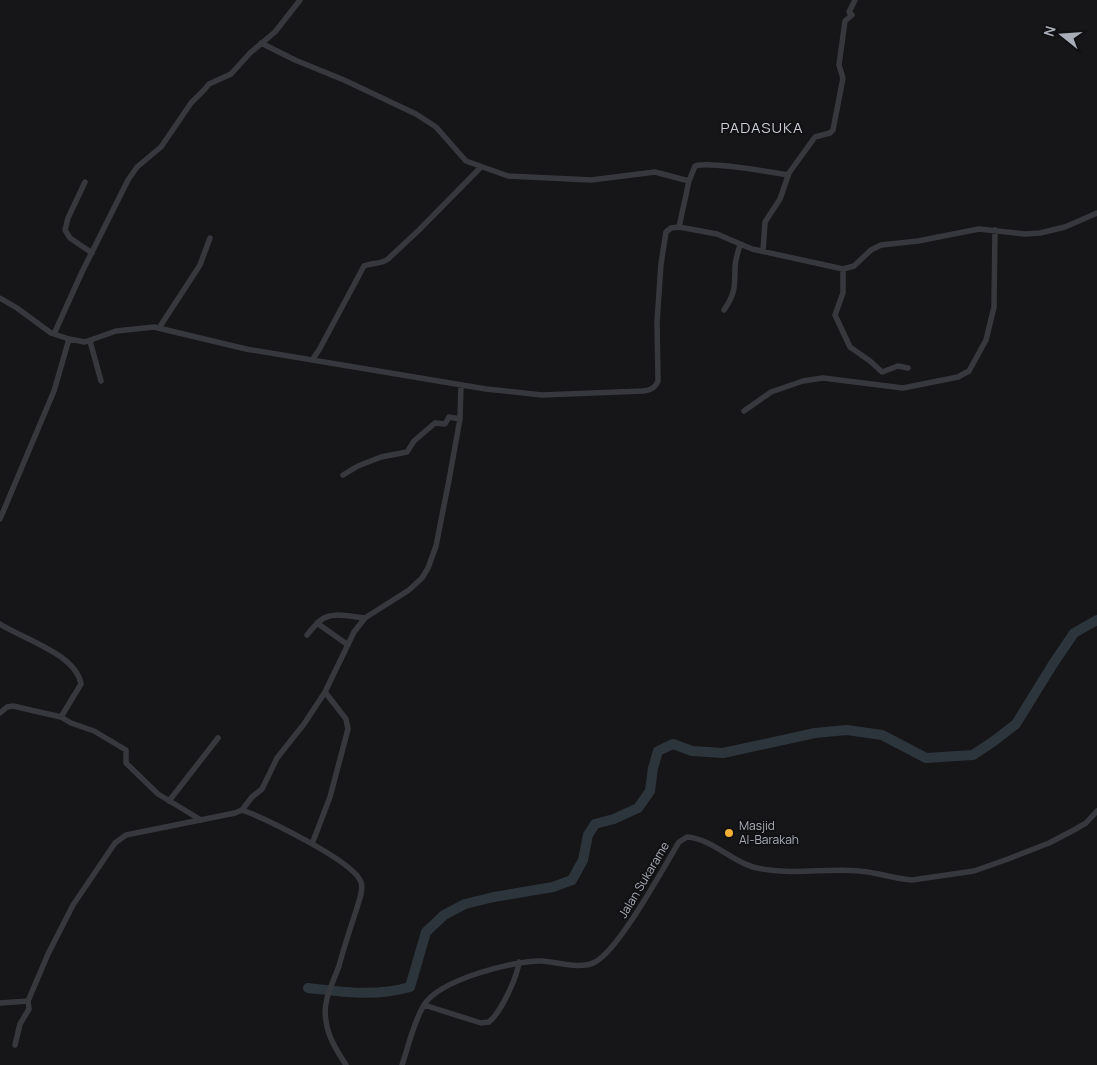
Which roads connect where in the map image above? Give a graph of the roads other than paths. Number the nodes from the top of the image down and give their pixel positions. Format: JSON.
{"nodes":[{"id":1,"x":300,"y":0,"type":"edge"},
{"id":2,"x":855,"y":0,"type":"edge"},
{"id":3,"x":261,"y":44,"type":"junction"},
{"id":4,"x":481,"y":167,"type":"junction"},
{"id":5,"x":788,"y":175,"type":"junction"},
{"id":6,"x":689,"y":181,"type":"junction"},
{"id":7,"x":85,"y":182,"type":"dead end"},
{"id":8,"x":1097,"y":213,"type":"edge"},
{"id":9,"x":679,"y":227,"type":"junction"},
{"id":10,"x":995,"y":230,"type":"junction"},
{"id":11,"x":210,"y":238,"type":"dead end"},
{"id":12,"x":740,"y":245,"type":"junction"},
{"id":13,"x":763,"y":251,"type":"junction"},
{"id":14,"x":92,"y":253,"type":"junction"},
{"id":15,"x":844,"y":269,"type":"junction"},
{"id":16,"x":0,"y":298,"type":"edge"},
{"id":17,"x":724,"y":310,"type":"dead end"},
{"id":18,"x":159,"y":328,"type":"junction"},
{"id":19,"x":54,"y":334,"type":"junction"},
{"id":20,"x":69,"y":340,"type":"junction"},
{"id":21,"x":90,"y":341,"type":"junction"},
{"id":22,"x":312,"y":360,"type":"junction"},
{"id":23,"x":908,"y":368,"type":"dead end"},
{"id":24,"x":101,"y":381,"type":"dead end"},
{"id":25,"x":461,"y":385,"type":"junction"},
{"id":26,"x":744,"y":411,"type":"dead end"},
{"id":27,"x":460,"y":419,"type":"junction"},
{"id":28,"x":343,"y":475,"type":"dead end"},
{"id":29,"x":0,"y":519,"type":"edge"},
{"id":30,"x":365,"y":618,"type":"junction"},
{"id":31,"x":0,"y":624,"type":"edge"},
{"id":32,"x":317,"y":624,"type":"junction"},
{"id":33,"x":307,"y":635,"type":"dead end"},
{"id":34,"x":348,"y":645,"type":"junction"},
{"id":35,"x":325,"y":692,"type":"junction"},
{"id":36,"x":0,"y":713,"type":"edge"},
{"id":37,"x":61,"y":716,"type":"junction"},
{"id":38,"x":218,"y":738,"type":"dead end"},
{"id":39,"x":169,"y":800,"type":"junction"},
{"id":40,"x":242,"y":810,"type":"junction"},
{"id":41,"x":1097,"y":811,"type":"edge"},
{"id":42,"x":201,"y":820,"type":"junction"},
{"id":43,"x":312,"y":844,"type":"junction"},
{"id":44,"x":519,"y":962,"type":"junction"},
{"id":45,"x":28,"y":1001,"type":"junction"},
{"id":46,"x":0,"y":1003,"type":"edge"},
{"id":47,"x":424,"y":1005,"type":"junction"},
{"id":48,"x":15,"y":1045,"type":"dead end"},
{"id":49,"x":346,"y":1065,"type":"edge"},
{"id":50,"x":402,"y":1065,"type":"edge"}],
"edges":[{"from":1,"to":3,"type":"street"},
{"from":2,"to":5,"type":"street"},
{"from":3,"to":4,"type":"street"},
{"from":3,"to":14,"type":"street"},
{"from":4,"to":6,"type":"street"},
{"from":4,"to":22,"type":"street"},
{"from":5,"to":6,"type":"street"},
{"from":5,"to":13,"type":"street"},
{"from":6,"to":9,"type":"street"},
{"from":7,"to":14,"type":"street"},
{"from":8,"to":10,"type":"street"},
{"from":9,"to":12,"type":"street"},
{"from":9,"to":25,"type":"street"},
{"from":10,"to":15,"type":"street"},
{"from":10,"to":26,"type":"street"},
{"from":11,"to":18,"type":"street"},
{"from":12,"to":13,"type":"street"},
{"from":12,"to":17,"type":"street"},
{"from":13,"to":15,"type":"street"},
{"from":14,"to":19,"type":"street"},
{"from":15,"to":23,"type":"street"},
{"from":16,"to":19,"type":"street"},
{"from":18,"to":21,"type":"street"},
{"from":18,"to":22,"type":"street"},
{"from":19,"to":20,"type":"street"},
{"from":20,"to":21,"type":"street"},
{"from":20,"to":29,"type":"street"},
{"from":21,"to":24,"type":"street"},
{"from":22,"to":25,"type":"street"},
{"from":25,"to":27,"type":"street"},
{"from":27,"to":28,"type":"street"},
{"from":27,"to":30,"type":"street"},
{"from":30,"to":32,"type":"street"},
{"from":30,"to":34,"type":"street"},
{"from":31,"to":37,"type":"street"},
{"from":32,"to":33,"type":"street"},
{"from":32,"to":34,"type":"street"},
{"from":34,"to":35,"type":"street"},
{"from":35,"to":40,"type":"street"},
{"from":35,"to":43,"type":"street"},
{"from":36,"to":37,"type":"street"},
{"from":37,"to":39,"type":"street"},
{"from":38,"to":39,"type":"street"},
{"from":39,"to":42,"type":"street"},
{"from":40,"to":42,"type":"street"},
{"from":40,"to":43,"type":"street"},
{"from":41,"to":44,"type":"street","name":"Jalan Sukarame"},
{"from":42,"to":45,"type":"street"},
{"from":43,"to":49,"type":"street"},
{"from":44,"to":47,"type":"street","name":"Jalan Sukarame"},
{"from":44,"to":47,"type":"street"},
{"from":45,"to":46,"type":"street"},
{"from":45,"to":48,"type":"street"},
{"from":47,"to":50,"type":"street","name":"Jalan Sukarame"}]}
